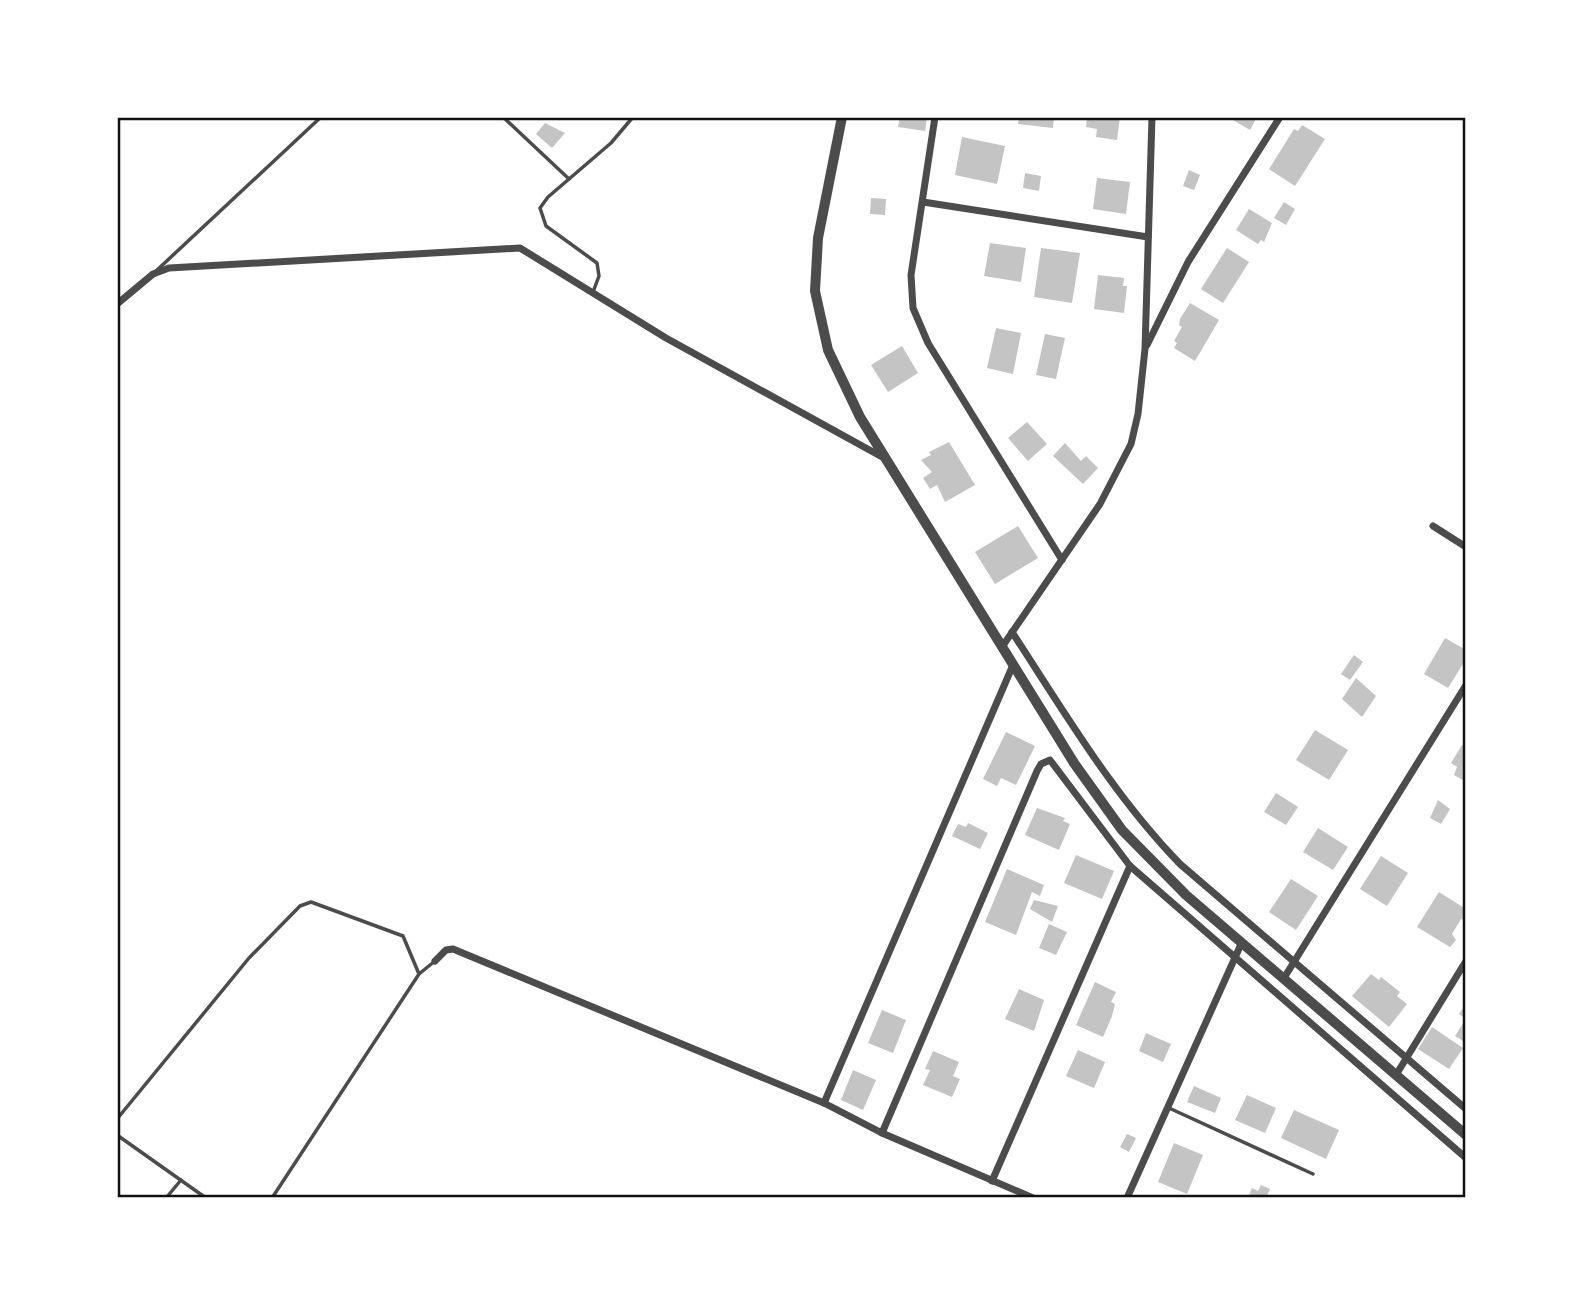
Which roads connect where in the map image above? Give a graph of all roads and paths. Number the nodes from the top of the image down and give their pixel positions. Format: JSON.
{"nodes":[{"id":1,"x":321,"y":117,"type":"edge"},
{"id":2,"x":503,"y":117,"type":"edge"},
{"id":3,"x":633,"y":117,"type":"edge"},
{"id":4,"x":842,"y":117,"type":"edge"},
{"id":5,"x":935,"y":117,"type":"edge"},
{"id":6,"x":1152,"y":117,"type":"edge"},
{"id":7,"x":1280,"y":117,"type":"edge"},
{"id":8,"x":569,"y":179,"type":"junction"},
{"id":9,"x":923,"y":202,"type":"junction"},
{"id":10,"x":1148,"y":237,"type":"junction"},
{"id":11,"x":153,"y":274,"type":"junction"},
{"id":12,"x":593,"y":292,"type":"junction"},
{"id":13,"x":117,"y":304,"type":"edge"},
{"id":14,"x":1145,"y":349,"type":"junction"},
{"id":15,"x":888,"y":461,"type":"junction"},
{"id":16,"x":1433,"y":526,"type":"dead end"},
{"id":17,"x":1466,"y":547,"type":"edge"},
{"id":18,"x":1062,"y":561,"type":"junction"},
{"id":19,"x":1012,"y":632,"type":"junction"},
{"id":20,"x":1002,"y":647,"type":"junction"},
{"id":21,"x":1013,"y":665,"type":"junction"},
{"id":22,"x":1466,"y":685,"type":"edge"},
{"id":23,"x":1180,"y":864,"type":"junction"},
{"id":24,"x":1130,"y":866,"type":"junction"},
{"id":25,"x":1168,"y":879,"type":"junction"},
{"id":26,"x":1242,"y":942,"type":"junction"},
{"id":27,"x":1234,"y":959,"type":"junction"},
{"id":28,"x":435,"y":961,"type":"joint"},
{"id":29,"x":1466,"y":961,"type":"edge"},
{"id":30,"x":1293,"y":963,"type":"junction"},
{"id":31,"x":419,"y":974,"type":"junction"},
{"id":32,"x":1284,"y":978,"type":"junction"},
{"id":33,"x":1406,"y":1058,"type":"junction"},
{"id":34,"x":1396,"y":1075,"type":"junction"},
{"id":35,"x":824,"y":1103,"type":"junction"},
{"id":36,"x":1167,"y":1107,"type":"junction"},
{"id":37,"x":1466,"y":1109,"type":"edge"},
{"id":38,"x":117,"y":1119,"type":"edge"},
{"id":39,"x":882,"y":1133,"type":"junction"},
{"id":40,"x":117,"y":1135,"type":"edge"},
{"id":41,"x":1466,"y":1135,"type":"edge"},
{"id":42,"x":1466,"y":1158,"type":"edge"},
{"id":43,"x":1313,"y":1174,"type":"dead end"},
{"id":44,"x":181,"y":1180,"type":"junction"},
{"id":45,"x":992,"y":1181,"type":"junction"},
{"id":46,"x":166,"y":1198,"type":"edge"},
{"id":47,"x":206,"y":1198,"type":"edge"},
{"id":48,"x":272,"y":1198,"type":"edge"},
{"id":49,"x":1032,"y":1198,"type":"edge"},
{"id":50,"x":1127,"y":1198,"type":"edge"}],
"edges":[{"from":1,"to":11,"type":"lane"},
{"from":2,"to":8,"type":"lane"},
{"from":3,"to":8,"type":"lane"},
{"from":4,"to":15,"type":"street"},
{"from":5,"to":9,"type":"street"},
{"from":6,"to":10,"type":"street"},
{"from":7,"to":14,"type":"street"},
{"from":8,"to":12,"type":"lane"},
{"from":9,"to":10,"type":"street"},
{"from":9,"to":18,"type":"street"},
{"from":10,"to":14,"type":"street"},
{"from":11,"to":12,"type":"street"},
{"from":11,"to":13,"type":"street"},
{"from":12,"to":15,"type":"street"},
{"from":14,"to":18,"type":"street"},
{"from":15,"to":20,"type":"street"},
{"from":16,"to":17,"type":"street"},
{"from":18,"to":19,"type":"street"},
{"from":19,"to":20,"type":"street"},
{"from":19,"to":23,"type":"street"},
{"from":20,"to":21,"type":"street"},
{"from":21,"to":25,"type":"street"},
{"from":21,"to":35,"type":"street"},
{"from":22,"to":30,"type":"street"},
{"from":23,"to":25,"type":"street"},
{"from":23,"to":30,"type":"street"},
{"from":24,"to":27,"type":"street"},
{"from":24,"to":39,"type":"street"},
{"from":24,"to":45,"type":"street"},
{"from":25,"to":26,"type":"street"},
{"from":26,"to":27,"type":"street"},
{"from":26,"to":32,"type":"street"},
{"from":27,"to":36,"type":"street"},
{"from":27,"to":42,"type":"street"},
{"from":28,"to":31,"type":"lane"},
{"from":28,"to":35,"type":"street"},
{"from":29,"to":33,"type":"street"},
{"from":30,"to":32,"type":"street"},
{"from":30,"to":33,"type":"street"},
{"from":31,"to":38,"type":"lane"},
{"from":31,"to":48,"type":"lane"},
{"from":32,"to":34,"type":"street"},
{"from":33,"to":34,"type":"street"},
{"from":33,"to":37,"type":"street"},
{"from":34,"to":41,"type":"street"},
{"from":35,"to":39,"type":"street"},
{"from":36,"to":43,"type":"lane"},
{"from":36,"to":50,"type":"street"},
{"from":39,"to":45,"type":"street"},
{"from":40,"to":44,"type":"lane"},
{"from":44,"to":46,"type":"lane"},
{"from":44,"to":47,"type":"lane"},
{"from":45,"to":49,"type":"street"}]}
